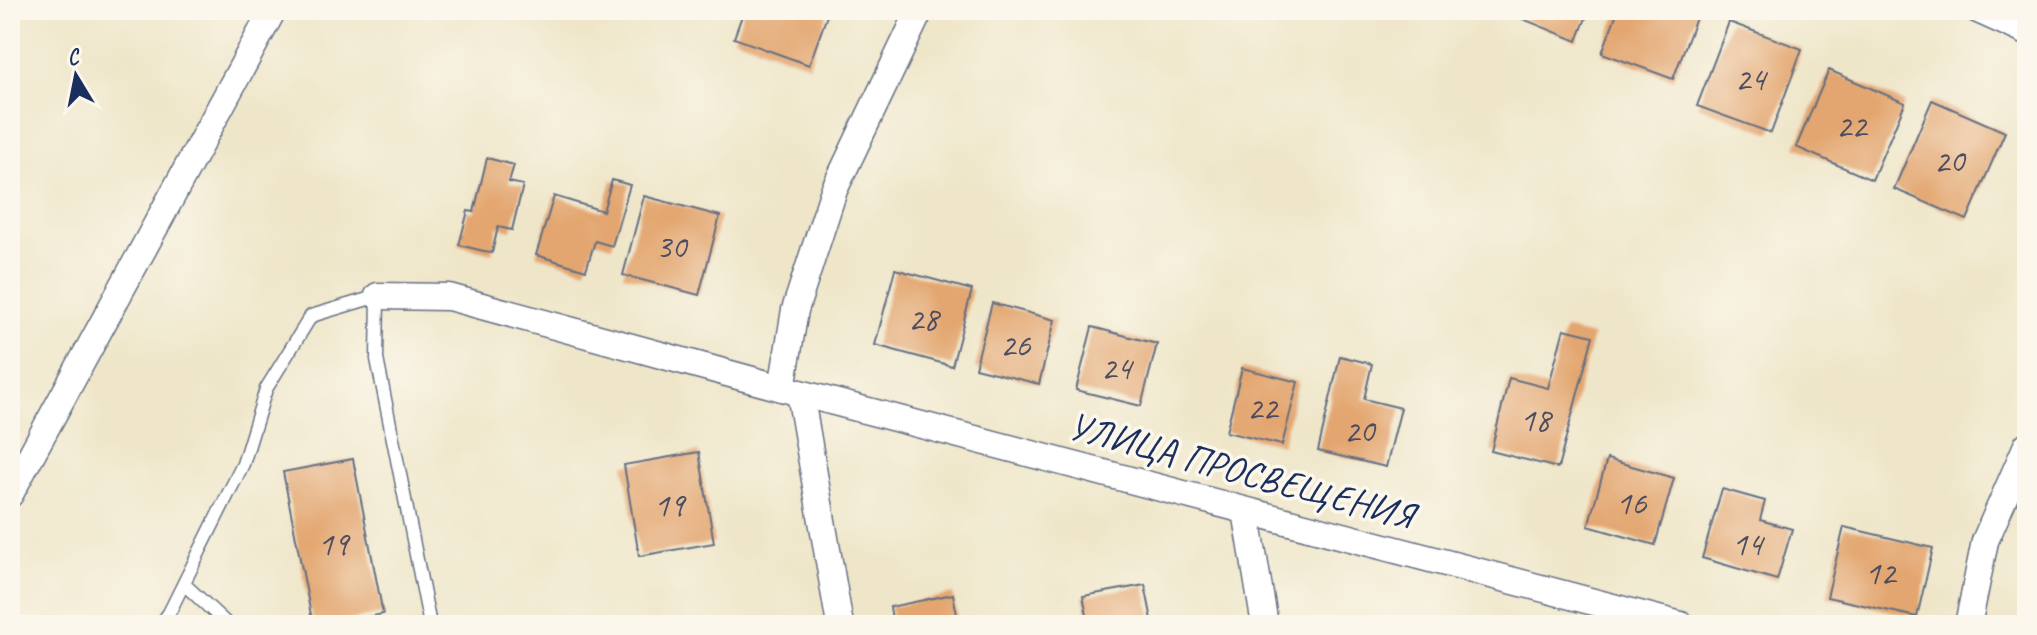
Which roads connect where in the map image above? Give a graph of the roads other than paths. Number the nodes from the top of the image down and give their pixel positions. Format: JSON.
{"nodes":[{"id":1,"x":273,"y":10,"type":"edge"},
{"id":2,"x":920,"y":10,"type":"edge"},
{"id":3,"x":1978,"y":10,"type":"edge"},
{"id":4,"x":2027,"y":32,"type":"edge"},
{"id":5,"x":378,"y":296,"type":"junction"},
{"id":6,"x":791,"y":390,"type":"junction"},
{"id":7,"x":2027,"y":445,"type":"edge"},
{"id":8,"x":10,"y":494,"type":"edge"},
{"id":9,"x":1246,"y":511,"type":"junction"},
{"id":10,"x":184,"y":584,"type":"junction"},
{"id":11,"x":160,"y":625,"type":"edge"},
{"id":12,"x":228,"y":625,"type":"edge"},
{"id":13,"x":430,"y":625,"type":"edge"},
{"id":14,"x":840,"y":625,"type":"edge"},
{"id":15,"x":1265,"y":625,"type":"edge"},
{"id":16,"x":1681,"y":625,"type":"edge"},
{"id":17,"x":1968,"y":625,"type":"edge"}],
"edges":[{"from":1,"to":8,"type":"street"},
{"from":2,"to":6,"type":"street"},
{"from":3,"to":4,"type":"street"},
{"from":5,"to":6,"type":"street","name":"УЛИЦА ПРОСВЕЩЕНИЯ"},
{"from":5,"to":10,"type":"lane"},
{"from":5,"to":13,"type":"lane"},
{"from":6,"to":9,"type":"street","name":"УЛИЦА ПРОСВЕЩЕНИЯ"},
{"from":6,"to":14,"type":"street"},
{"from":7,"to":17,"type":"street"},
{"from":9,"to":15,"type":"street"},
{"from":9,"to":16,"type":"street","name":"УЛИЦА ПРОСВЕЩЕНИЯ"},
{"from":10,"to":11,"type":"lane"},
{"from":10,"to":12,"type":"lane"}]}
